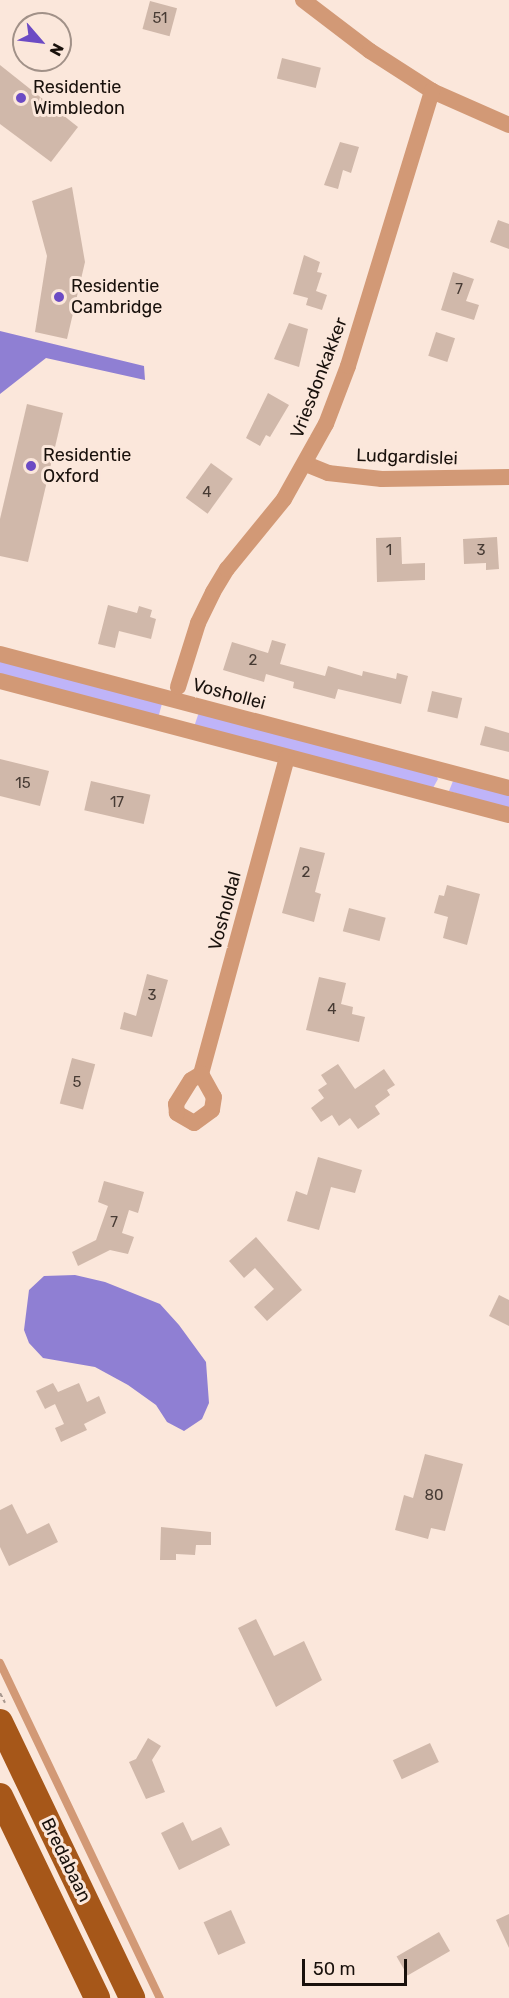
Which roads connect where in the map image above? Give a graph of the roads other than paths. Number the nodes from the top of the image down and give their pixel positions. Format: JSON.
{"nodes":[{"id":1,"x":303,"y":0,"type":"edge"},
{"id":2,"x":432,"y":90,"type":"junction"},
{"id":3,"x":509,"y":125,"type":"edge"},
{"id":4,"x":306,"y":464,"type":"junction"},
{"id":5,"x":509,"y":477,"type":"edge"},
{"id":6,"x":0,"y":654,"type":"edge"},
{"id":7,"x":0,"y":681,"type":"edge"},
{"id":8,"x":178,"y":687,"type":"dead end"},
{"id":9,"x":286,"y":757,"type":"junction"},
{"id":10,"x":447,"y":772,"type":"junction"},
{"id":11,"x":509,"y":788,"type":"edge"},
{"id":12,"x":441,"y":797,"type":"junction"},
{"id":13,"x":509,"y":815,"type":"edge"},
{"id":14,"x":201,"y":1074,"type":"dead end"},
{"id":15,"x":0,"y":1663,"type":"edge"},
{"id":16,"x":0,"y":1722,"type":"edge"},
{"id":17,"x":0,"y":1796,"type":"edge"},
{"id":18,"x":97,"y":1998,"type":"edge"},
{"id":19,"x":132,"y":1998,"type":"edge"},
{"id":20,"x":160,"y":1998,"type":"edge"}],
"edges":[{"from":1,"to":2,"type":"street"},
{"from":2,"to":3,"type":"street"},
{"from":2,"to":4,"type":"street","name":"Vriesdonkakker"},
{"from":4,"to":5,"type":"street","name":"Ludgardislei"},
{"from":4,"to":8,"type":"street","name":"Vriesdonkakker"},
{"from":6,"to":10,"type":"street","name":"Voshollei"},
{"from":7,"to":9,"type":"street"},
{"from":9,"to":12,"type":"street"},
{"from":9,"to":14,"type":"street","name":"Vosholdal"},
{"from":10,"to":11,"type":"street","name":"Voshollei"},
{"from":10,"to":12,"type":"street"},
{"from":12,"to":13,"type":"street"},
{"from":15,"to":20,"type":"lane"},
{"from":16,"to":19,"type":"main road","name":"Bredabaan"},
{"from":17,"to":18,"type":"main road","name":"Bredabaan"}]}
